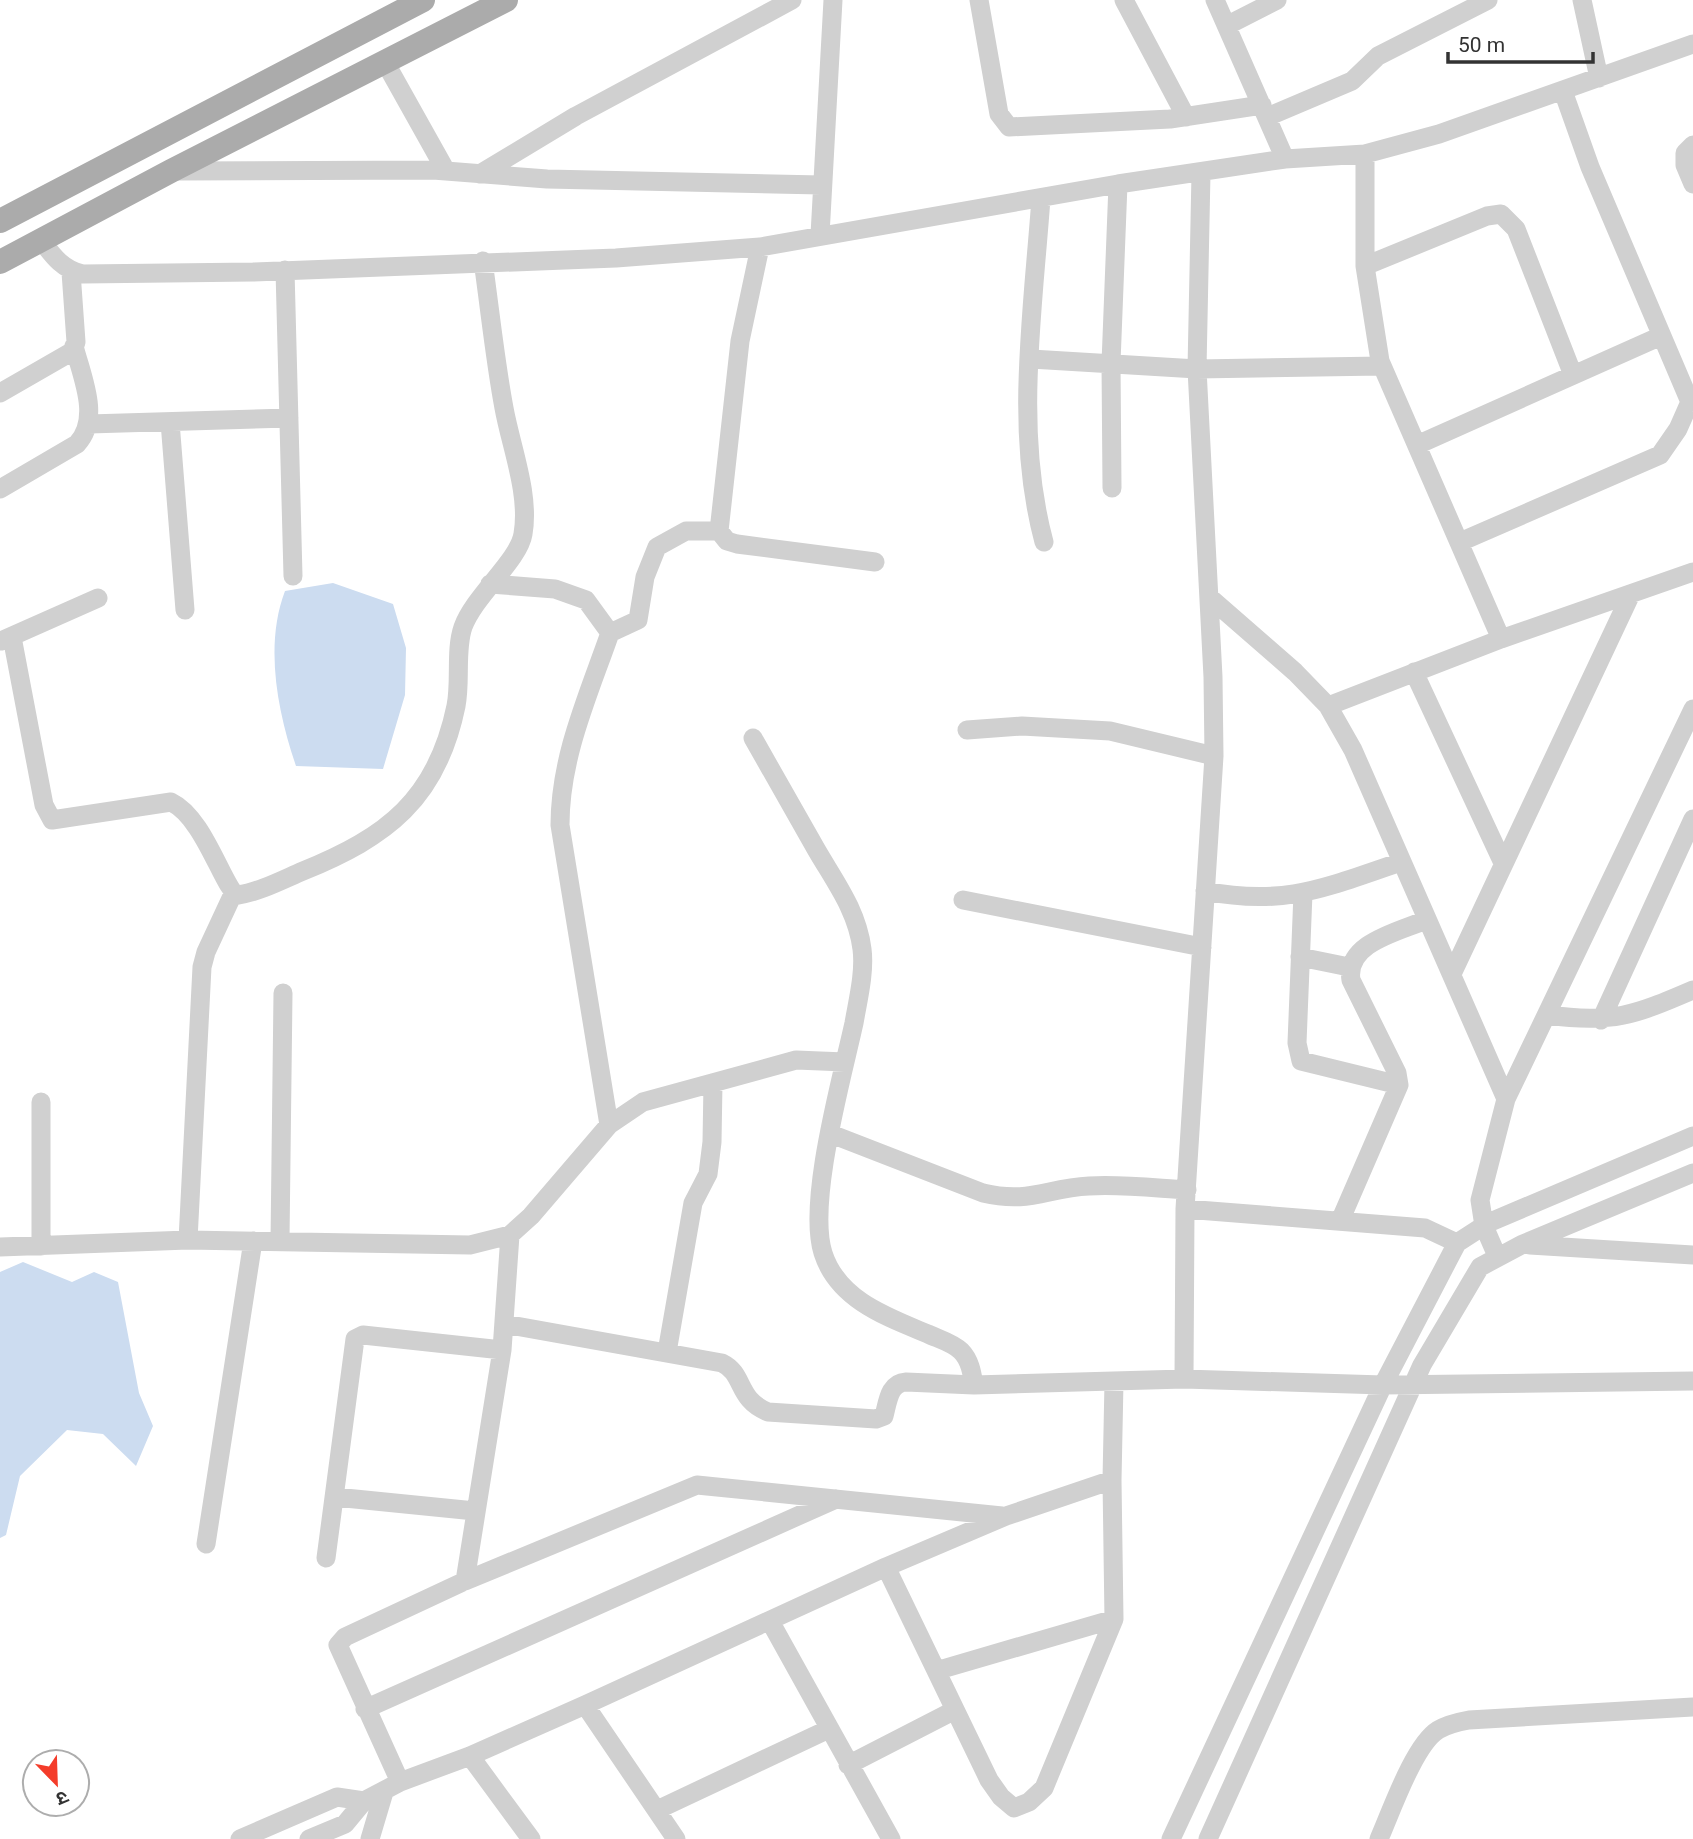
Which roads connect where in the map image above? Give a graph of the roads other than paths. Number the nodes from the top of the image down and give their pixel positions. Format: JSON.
{"nodes":[{"id":1,"x":423,"y":0,"type":"edge"},
{"id":2,"x":506,"y":0,"type":"edge"},
{"id":3,"x":792,"y":0,"type":"edge"},
{"id":4,"x":833,"y":0,"type":"edge"},
{"id":5,"x":979,"y":0,"type":"edge"},
{"id":6,"x":1124,"y":0,"type":"edge"},
{"id":7,"x":1215,"y":0,"type":"edge"},
{"id":8,"x":1277,"y":0,"type":"edge"},
{"id":9,"x":1488,"y":0,"type":"edge"},
{"id":10,"x":1582,"y":0,"type":"edge"},
{"id":11,"x":1228,"y":24,"type":"junction"},
{"id":12,"x":1693,"y":44,"type":"edge"},
{"id":13,"x":385,"y":62,"type":"junction"},
{"id":14,"x":1599,"y":78,"type":"junction"},
{"id":15,"x":1563,"y":91,"type":"junction"},
{"id":16,"x":1265,"y":111,"type":"junction"},
{"id":17,"x":1186,"y":117,"type":"junction"},
{"id":18,"x":193,"y":120,"type":"junction"},
{"id":19,"x":1693,"y":145,"type":"edge"},
{"id":20,"x":209,"y":152,"type":"junction"},
{"id":21,"x":1365,"y":154,"type":"junction"},
{"id":22,"x":1285,"y":159,"type":"junction"},
{"id":23,"x":170,"y":171,"type":"junction"},
{"id":24,"x":446,"y":171,"type":"junction"},
{"id":25,"x":1201,"y":173,"type":"junction"},
{"id":26,"x":480,"y":174,"type":"junction"},
{"id":27,"x":1118,"y":184,"type":"junction"},
{"id":28,"x":1693,"y":184,"type":"edge"},
{"id":29,"x":821,"y":185,"type":"junction"},
{"id":30,"x":1041,"y":198,"type":"junction"},
{"id":31,"x":0,"y":221,"type":"edge"},
{"id":32,"x":820,"y":235,"type":"junction"},
{"id":33,"x":41,"y":240,"type":"junction"},
{"id":34,"x":760,"y":247,"type":"junction"},
{"id":35,"x":483,"y":261,"type":"junction"},
{"id":36,"x":0,"y":262,"type":"edge"},
{"id":37,"x":1364,"y":266,"type":"junction"},
{"id":38,"x":285,"y":270,"type":"junction"},
{"id":39,"x":71,"y":272,"type":"junction"},
{"id":40,"x":1661,"y":336,"type":"junction"},
{"id":41,"x":74,"y":346,"type":"junction"},
{"id":42,"x":1031,"y":359,"type":"junction"},
{"id":43,"x":1111,"y":363,"type":"junction"},
{"id":44,"x":1382,"y":366,"type":"junction"},
{"id":45,"x":1197,"y":369,"type":"junction"},
{"id":46,"x":1573,"y":374,"type":"junction"},
{"id":47,"x":0,"y":393,"type":"edge"},
{"id":48,"x":1691,"y":399,"type":"edge"},
{"id":49,"x":289,"y":418,"type":"junction"},
{"id":50,"x":170,"y":422,"type":"junction"},
{"id":51,"x":89,"y":424,"type":"junction"},
{"id":52,"x":1417,"y":445,"type":"junction"},
{"id":53,"x":1112,"y":488,"type":"dead end"},
{"id":54,"x":0,"y":489,"type":"edge"},
{"id":55,"x":719,"y":531,"type":"junction"},
{"id":56,"x":1044,"y":542,"type":"dead end"},
{"id":57,"x":1460,"y":542,"type":"junction"},
{"id":58,"x":874,"y":562,"type":"dead end"},
{"id":59,"x":1693,"y":572,"type":"edge"},
{"id":60,"x":293,"y":576,"type":"dead end"},
{"id":61,"x":490,"y":584,"type":"junction"},
{"id":62,"x":1631,"y":594,"type":"junction"},
{"id":63,"x":1209,"y":597,"type":"junction"},
{"id":64,"x":98,"y":598,"type":"dead end"},
{"id":65,"x":185,"y":610,"type":"dead end"},
{"id":66,"x":610,"y":633,"type":"junction"},
{"id":67,"x":6,"y":639,"type":"edge"},
{"id":68,"x":1501,"y":639,"type":"junction"},
{"id":69,"x":1414,"y":672,"type":"junction"},
{"id":70,"x":1328,"y":706,"type":"junction"},
{"id":71,"x":1693,"y":709,"type":"edge"},
{"id":72,"x":967,"y":730,"type":"dead end"},
{"id":73,"x":753,"y":738,"type":"dead end"},
{"id":74,"x":1214,"y":756,"type":"junction"},
{"id":75,"x":1693,"y":819,"type":"edge"},
{"id":76,"x":1401,"y":862,"type":"junction"},
{"id":77,"x":1503,"y":863,"type":"junction"},
{"id":78,"x":1205,"y":891,"type":"junction"},
{"id":79,"x":1303,"y":893,"type":"junction"},
{"id":80,"x":233,"y":894,"type":"junction"},
{"id":81,"x":963,"y":900,"type":"dead end"},
{"id":82,"x":1426,"y":920,"type":"junction"},
{"id":83,"x":1202,"y":947,"type":"junction"},
{"id":84,"x":1300,"y":957,"type":"junction"},
{"id":85,"x":1349,"y":967,"type":"junction"},
{"id":86,"x":1452,"y":974,"type":"junction"},
{"id":87,"x":1693,"y":990,"type":"edge"},
{"id":88,"x":283,"y":993,"type":"dead end"},
{"id":89,"x":1548,"y":1015,"type":"junction"},
{"id":90,"x":1601,"y":1020,"type":"junction"},
{"id":91,"x":845,"y":1062,"type":"junction"},
{"id":92,"x":713,"y":1083,"type":"junction"},
{"id":93,"x":1399,"y":1085,"type":"junction"},
{"id":94,"x":1506,"y":1099,"type":"junction"},
{"id":95,"x":41,"y":1102,"type":"dead end"},
{"id":96,"x":609,"y":1125,"type":"junction"},
{"id":97,"x":831,"y":1134,"type":"junction"},
{"id":98,"x":1693,"y":1136,"type":"edge"},
{"id":99,"x":1693,"y":1173,"type":"edge"},
{"id":100,"x":1186,"y":1199,"type":"junction"},
{"id":101,"x":1340,"y":1221,"type":"junction"},
{"id":102,"x":1484,"y":1226,"type":"junction"},
{"id":103,"x":510,"y":1235,"type":"junction"},
{"id":104,"x":188,"y":1240,"type":"junction"},
{"id":105,"x":253,"y":1241,"type":"junction"},
{"id":106,"x":280,"y":1241,"type":"junction"},
{"id":107,"x":1457,"y":1243,"type":"junction"},
{"id":108,"x":1523,"y":1244,"type":"junction"},
{"id":109,"x":41,"y":1246,"type":"junction"},
{"id":110,"x":0,"y":1247,"type":"edge"},
{"id":111,"x":1693,"y":1255,"type":"edge"},
{"id":112,"x":1497,"y":1256,"type":"junction"},
{"id":113,"x":505,"y":1324,"type":"junction"},
{"id":114,"x":502,"y":1350,"type":"junction"},
{"id":115,"x":667,"y":1352,"type":"junction"},
{"id":116,"x":1184,"y":1378,"type":"junction"},
{"id":117,"x":1693,"y":1381,"type":"edge"},
{"id":118,"x":1114,"y":1382,"type":"junction"},
{"id":119,"x":1413,"y":1384,"type":"junction"},
{"id":120,"x":974,"y":1385,"type":"junction"},
{"id":121,"x":1383,"y":1385,"type":"junction"},
{"id":122,"x":1112,"y":1480,"type":"junction"},
{"id":123,"x":335,"y":1497,"type":"junction"},
{"id":124,"x":837,"y":1499,"type":"junction"},
{"id":125,"x":475,"y":1511,"type":"junction"},
{"id":126,"x":1006,"y":1516,"type":"junction"},
{"id":127,"x":206,"y":1544,"type":"dead end"},
{"id":128,"x":326,"y":1558,"type":"dead end"},
{"id":129,"x":886,"y":1567,"type":"junction"},
{"id":130,"x":465,"y":1581,"type":"junction"},
{"id":131,"x":1114,"y":1619,"type":"junction"},
{"id":132,"x":770,"y":1621,"type":"junction"},
{"id":133,"x":939,"y":1670,"type":"junction"},
{"id":134,"x":585,"y":1705,"type":"junction"},
{"id":135,"x":1693,"y":1707,"type":"edge"},
{"id":136,"x":365,"y":1709,"type":"junction"},
{"id":137,"x":955,"y":1710,"type":"junction"},
{"id":138,"x":829,"y":1728,"type":"junction"},
{"id":139,"x":470,"y":1756,"type":"junction"},
{"id":140,"x":848,"y":1765,"type":"junction"},
{"id":141,"x":392,"y":1787,"type":"junction"},
{"id":142,"x":364,"y":1801,"type":"junction"},
{"id":143,"x":657,"y":1810,"type":"junction"},
{"id":144,"x":240,"y":1839,"type":"edge"},
{"id":145,"x":309,"y":1839,"type":"edge"},
{"id":146,"x":370,"y":1839,"type":"edge"},
{"id":147,"x":530,"y":1839,"type":"edge"},
{"id":148,"x":676,"y":1839,"type":"edge"},
{"id":149,"x":891,"y":1839,"type":"edge"},
{"id":150,"x":1171,"y":1839,"type":"edge"},
{"id":151,"x":1208,"y":1839,"type":"edge"},
{"id":152,"x":1379,"y":1839,"type":"edge"}],
"edges":[{"from":1,"to":18,"type":"main road"},
{"from":2,"to":13,"type":"main road"},
{"from":3,"to":26,"type":"street"},
{"from":4,"to":29,"type":"street"},
{"from":5,"to":17,"type":"street"},
{"from":6,"to":17,"type":"street"},
{"from":7,"to":11,"type":"street"},
{"from":8,"to":11,"type":"street"},
{"from":9,"to":16,"type":"street"},
{"from":10,"to":14,"type":"street"},
{"from":11,"to":16,"type":"street"},
{"from":12,"to":14,"type":"street"},
{"from":13,"to":20,"type":"main road"},
{"from":13,"to":24,"type":"street"},
{"from":14,"to":15,"type":"street"},
{"from":15,"to":21,"type":"street"},
{"from":15,"to":40,"type":"street"},
{"from":16,"to":17,"type":"street"},
{"from":16,"to":22,"type":"street"},
{"from":18,"to":20,"type":"main road"},
{"from":18,"to":31,"type":"main road"},
{"from":19,"to":28,"type":"street"},
{"from":20,"to":23,"type":"main road"},
{"from":21,"to":22,"type":"street"},
{"from":21,"to":37,"type":"street"},
{"from":22,"to":25,"type":"street"},
{"from":23,"to":24,"type":"street"},
{"from":23,"to":33,"type":"main road"},
{"from":24,"to":26,"type":"street"},
{"from":25,"to":27,"type":"street"},
{"from":25,"to":45,"type":"street"},
{"from":26,"to":29,"type":"street"},
{"from":27,"to":30,"type":"street"},
{"from":27,"to":43,"type":"street"},
{"from":29,"to":32,"type":"street"},
{"from":30,"to":32,"type":"street"},
{"from":30,"to":42,"type":"street"},
{"from":32,"to":34,"type":"street"},
{"from":33,"to":36,"type":"main road"},
{"from":33,"to":39,"type":"street"},
{"from":34,"to":35,"type":"street"},
{"from":34,"to":55,"type":"street"},
{"from":35,"to":38,"type":"street"},
{"from":35,"to":61,"type":"street"},
{"from":37,"to":44,"type":"street"},
{"from":37,"to":46,"type":"street"},
{"from":38,"to":39,"type":"street"},
{"from":38,"to":49,"type":"street"},
{"from":39,"to":41,"type":"street"},
{"from":40,"to":46,"type":"street"},
{"from":40,"to":48,"type":"street"},
{"from":41,"to":47,"type":"street"},
{"from":41,"to":51,"type":"street"},
{"from":42,"to":43,"type":"street"},
{"from":42,"to":56,"type":"street"},
{"from":43,"to":45,"type":"street"},
{"from":43,"to":53,"type":"street"},
{"from":44,"to":45,"type":"street"},
{"from":44,"to":52,"type":"street"},
{"from":45,"to":63,"type":"street"},
{"from":46,"to":52,"type":"street"},
{"from":48,"to":57,"type":"street"},
{"from":49,"to":50,"type":"street"},
{"from":49,"to":60,"type":"street"},
{"from":50,"to":51,"type":"street"},
{"from":50,"to":65,"type":"street"},
{"from":51,"to":54,"type":"street"},
{"from":52,"to":57,"type":"street"},
{"from":55,"to":58,"type":"street"},
{"from":55,"to":66,"type":"street"},
{"from":57,"to":68,"type":"street"},
{"from":59,"to":62,"type":"street"},
{"from":61,"to":66,"type":"street"},
{"from":61,"to":80,"type":"street"},
{"from":62,"to":68,"type":"street"},
{"from":62,"to":77,"type":"street"},
{"from":63,"to":70,"type":"street"},
{"from":63,"to":74,"type":"street"},
{"from":64,"to":67,"type":"street"},
{"from":66,"to":96,"type":"street"},
{"from":67,"to":80,"type":"street"},
{"from":68,"to":69,"type":"street"},
{"from":69,"to":70,"type":"street"},
{"from":69,"to":77,"type":"street"},
{"from":70,"to":76,"type":"street"},
{"from":71,"to":89,"type":"street"},
{"from":72,"to":74,"type":"street"},
{"from":73,"to":91,"type":"street"},
{"from":74,"to":78,"type":"street"},
{"from":75,"to":90,"type":"street"},
{"from":76,"to":79,"type":"street"},
{"from":76,"to":82,"type":"street"},
{"from":77,"to":86,"type":"street"},
{"from":78,"to":79,"type":"street"},
{"from":78,"to":83,"type":"street"},
{"from":79,"to":84,"type":"street"},
{"from":80,"to":104,"type":"street"},
{"from":81,"to":83,"type":"street"},
{"from":82,"to":85,"type":"street"},
{"from":82,"to":86,"type":"street"},
{"from":83,"to":100,"type":"street"},
{"from":84,"to":85,"type":"street"},
{"from":84,"to":93,"type":"street"},
{"from":85,"to":93,"type":"street"},
{"from":86,"to":94,"type":"street"},
{"from":87,"to":90,"type":"street"},
{"from":88,"to":106,"type":"street"},
{"from":89,"to":90,"type":"street"},
{"from":89,"to":94,"type":"street"},
{"from":91,"to":92,"type":"street"},
{"from":91,"to":97,"type":"street"},
{"from":92,"to":96,"type":"street"},
{"from":92,"to":115,"type":"street"},
{"from":93,"to":101,"type":"street"},
{"from":94,"to":102,"type":"street"},
{"from":95,"to":109,"type":"street"},
{"from":96,"to":103,"type":"street"},
{"from":97,"to":100,"type":"street"},
{"from":97,"to":120,"type":"street"},
{"from":98,"to":102,"type":"street"},
{"from":99,"to":108,"type":"street"},
{"from":100,"to":101,"type":"street"},
{"from":100,"to":116,"type":"street"},
{"from":101,"to":107,"type":"street"},
{"from":102,"to":107,"type":"street"},
{"from":102,"to":112,"type":"street"},
{"from":103,"to":106,"type":"street"},
{"from":103,"to":113,"type":"street"},
{"from":104,"to":105,"type":"street"},
{"from":104,"to":109,"type":"street"},
{"from":105,"to":106,"type":"street"},
{"from":105,"to":127,"type":"street"},
{"from":107,"to":121,"type":"street"},
{"from":108,"to":111,"type":"street"},
{"from":108,"to":112,"type":"street"},
{"from":109,"to":110,"type":"street"},
{"from":112,"to":119,"type":"street"},
{"from":113,"to":114,"type":"street"},
{"from":113,"to":115,"type":"street"},
{"from":114,"to":123,"type":"street"},
{"from":114,"to":125,"type":"street"},
{"from":115,"to":120,"type":"street"},
{"from":116,"to":118,"type":"street"},
{"from":116,"to":121,"type":"street"},
{"from":117,"to":119,"type":"street"},
{"from":118,"to":120,"type":"street"},
{"from":118,"to":122,"type":"street"},
{"from":119,"to":121,"type":"street"},
{"from":119,"to":151,"type":"street"},
{"from":121,"to":150,"type":"street"},
{"from":122,"to":126,"type":"street"},
{"from":122,"to":131,"type":"street"},
{"from":123,"to":125,"type":"street"},
{"from":123,"to":128,"type":"street"},
{"from":124,"to":126,"type":"street"},
{"from":124,"to":130,"type":"street"},
{"from":124,"to":136,"type":"street"},
{"from":125,"to":130,"type":"street"},
{"from":126,"to":129,"type":"street"},
{"from":129,"to":132,"type":"street"},
{"from":129,"to":133,"type":"street"},
{"from":130,"to":136,"type":"street"},
{"from":131,"to":133,"type":"street"},
{"from":131,"to":137,"type":"street"},
{"from":132,"to":134,"type":"street"},
{"from":132,"to":138,"type":"street"},
{"from":133,"to":137,"type":"street"},
{"from":134,"to":139,"type":"street"},
{"from":134,"to":143,"type":"street"},
{"from":135,"to":152,"type":"street"},
{"from":136,"to":141,"type":"street"},
{"from":137,"to":140,"type":"street"},
{"from":138,"to":140,"type":"street"},
{"from":138,"to":143,"type":"street"},
{"from":139,"to":141,"type":"street"},
{"from":139,"to":147,"type":"street"},
{"from":140,"to":149,"type":"street"},
{"from":141,"to":142,"type":"street"},
{"from":141,"to":146,"type":"street"},
{"from":142,"to":144,"type":"street"},
{"from":142,"to":145,"type":"street"},
{"from":143,"to":148,"type":"street"}]}
